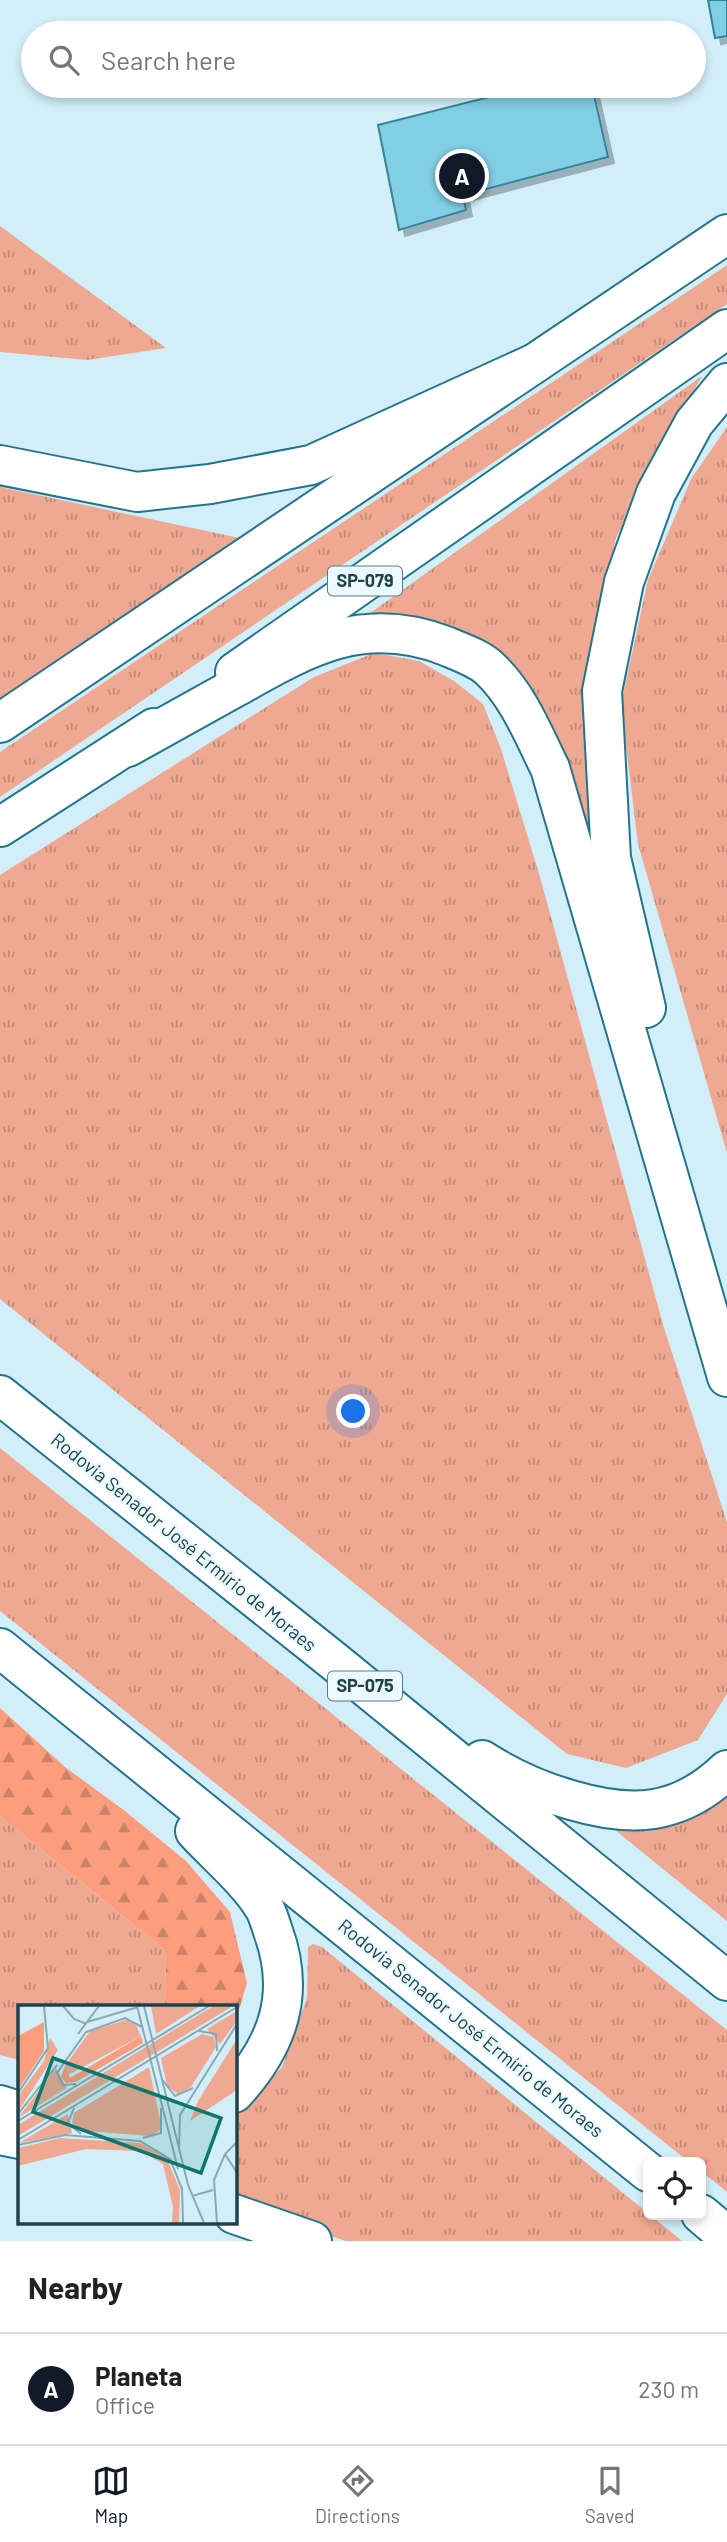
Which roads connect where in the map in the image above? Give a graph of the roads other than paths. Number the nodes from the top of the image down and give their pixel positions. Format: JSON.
{"nodes":[{"id":1,"x":727,"y":234,"type":"edge"},
{"id":2,"x":727,"y":329,"type":"edge"},
{"id":3,"x":533,"y":363,"type":"junction"},
{"id":4,"x":727,"y":383,"type":"edge"},
{"id":5,"x":0,"y":465,"type":"edge"},
{"id":6,"x":0,"y":723,"type":"edge"},
{"id":7,"x":128,"y":747,"type":"junction"},
{"id":8,"x":0,"y":827,"type":"edge"},
{"id":9,"x":727,"y":1303,"type":"edge"},
{"id":10,"x":727,"y":1377,"type":"edge"},
{"id":11,"x":0,"y":1395,"type":"edge"},
{"id":12,"x":0,"y":1648,"type":"edge"},
{"id":13,"x":335,"y":1662,"type":"junction"},
{"id":14,"x":74,"y":1707,"type":"junction"},
{"id":15,"x":727,"y":1770,"type":"edge"},
{"id":16,"x":727,"y":1981,"type":"edge"},
{"id":17,"x":236,"y":2091,"type":"edge"},
{"id":18,"x":0,"y":2105,"type":"edge"},
{"id":19,"x":18,"y":2110,"type":"edge"},
{"id":20,"x":0,"y":2135,"type":"edge"},
{"id":21,"x":18,"y":2139,"type":"edge"},
{"id":22,"x":643,"y":2168,"type":"edge"},
{"id":23,"x":236,"y":2215,"type":"edge"},
{"id":24,"x":706,"y":2218,"type":"edge"},
{"id":25,"x":727,"y":2235,"type":"edge"},
{"id":26,"x":312,"y":2241,"type":"edge"}],
"edges":[{"from":1,"to":3,"type":"main road"},
{"from":2,"to":7,"type":"main road","number":"SP-079"},
{"from":3,"to":5,"type":"main road"},
{"from":3,"to":6,"type":"main road"},
{"from":4,"to":9,"type":"main road"},
{"from":7,"to":8,"type":"main road","number":"SP-079"},
{"from":7,"to":10,"type":"main road"},
{"from":11,"to":13,"type":"main road","name":"Rodovia Senador José Ermírio de Moraes","number":"SP-075"},
{"from":12,"to":14,"type":"main road","name":"Rodovia Senador José Ermírio de Moraes"},
{"from":13,"to":15,"type":"main road"},
{"from":13,"to":16,"type":"main road","name":"Rodovia Senador José Ermírio de Moraes","number":"SP-075"},
{"from":14,"to":17,"type":"main road"},
{"from":14,"to":22,"type":"main road","name":"Rodovia Senador José Ermírio de Moraes"},
{"from":18,"to":19,"type":"main road"},
{"from":20,"to":21,"type":"main road"},
{"from":23,"to":26,"type":"main road"},
{"from":24,"to":25,"type":"main road"}]}
